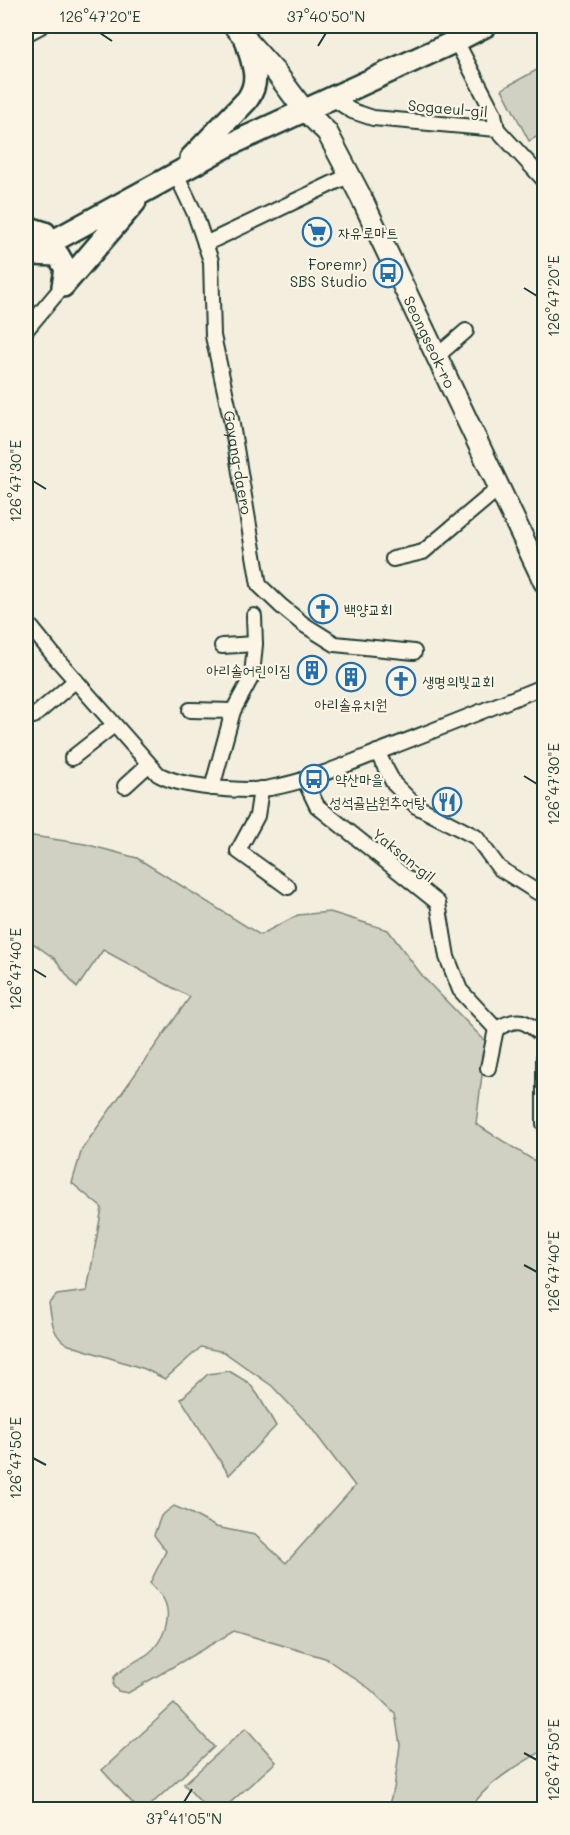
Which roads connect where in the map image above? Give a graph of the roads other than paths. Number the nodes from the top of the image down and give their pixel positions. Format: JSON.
{"nodes":[{"id":1,"x":41,"y":26,"type":"edge"},
{"id":2,"x":485,"y":26,"type":"edge"},
{"id":3,"x":240,"y":32,"type":"edge"},
{"id":4,"x":456,"y":33,"type":"edge"},
{"id":5,"x":26,"y":34,"type":"edge"},
{"id":6,"x":332,"y":98,"type":"junction"},
{"id":7,"x":301,"y":105,"type":"junction"},
{"id":8,"x":497,"y":129,"type":"junction"},
{"id":9,"x":191,"y":158,"type":"junction"},
{"id":10,"x":176,"y":174,"type":"junction"},
{"id":11,"x":350,"y":175,"type":"junction"},
{"id":12,"x":544,"y":180,"type":"edge"},
{"id":13,"x":144,"y":191,"type":"junction"},
{"id":14,"x":35,"y":230,"type":"edge"},
{"id":15,"x":205,"y":244,"type":"junction"},
{"id":16,"x":27,"y":252,"type":"edge"},
{"id":17,"x":63,"y":286,"type":"junction"},
{"id":18,"x":26,"y":330,"type":"edge"},
{"id":19,"x":466,"y":331,"type":"dead end"},
{"id":20,"x":436,"y":357,"type":"junction"},
{"id":21,"x":499,"y":488,"type":"junction"},
{"id":22,"x":393,"y":559,"type":"dead end"},
{"id":23,"x":544,"y":582,"type":"edge"},
{"id":24,"x":254,"y":616,"type":"dead end"},
{"id":25,"x":26,"y":621,"type":"edge"},
{"id":26,"x":37,"y":635,"type":"junction"},
{"id":27,"x":255,"y":644,"type":"junction"},
{"id":28,"x":26,"y":645,"type":"edge"},
{"id":29,"x":222,"y":646,"type":"dead end"},
{"id":30,"x":414,"y":652,"type":"dead end"},
{"id":31,"x":75,"y":681,"type":"junction"},
{"id":32,"x":544,"y":686,"type":"edge"},
{"id":33,"x":190,"y":710,"type":"dead end"},
{"id":34,"x":233,"y":711,"type":"junction"},
{"id":35,"x":34,"y":716,"type":"dead end"},
{"id":36,"x":114,"y":725,"type":"junction"},
{"id":37,"x":377,"y":752,"type":"junction"},
{"id":38,"x":72,"y":758,"type":"dead end"},
{"id":39,"x":148,"y":765,"type":"junction"},
{"id":40,"x":304,"y":779,"type":"junction"},
{"id":41,"x":125,"y":786,"type":"dead end"},
{"id":42,"x":212,"y":788,"type":"junction"},
{"id":43,"x":261,"y":789,"type":"junction"},
{"id":44,"x":288,"y":887,"type":"dead end"},
{"id":45,"x":544,"y":895,"type":"edge"},
{"id":46,"x":496,"y":1029,"type":"junction"},
{"id":47,"x":544,"y":1037,"type":"edge"},
{"id":48,"x":544,"y":1058,"type":"edge"},
{"id":49,"x":488,"y":1068,"type":"dead end"},
{"id":50,"x":544,"y":1124,"type":"edge"}],
"edges":[{"from":1,"to":5,"type":"street"},
{"from":2,"to":4,"type":"main road"},
{"from":3,"to":7,"type":"street","name":"Seongseok-ro"},
{"from":3,"to":9,"type":"main road"},
{"from":4,"to":6,"type":"main road"},
{"from":4,"to":7,"type":"main road"},
{"from":4,"to":8,"type":"street"},
{"from":6,"to":7,"type":"main road"},
{"from":6,"to":8,"type":"street","name":"Sogaeul-gil"},
{"from":7,"to":9,"type":"main road"},
{"from":7,"to":10,"type":"main road"},
{"from":7,"to":11,"type":"street","name":"Seongseok-ro"},
{"from":8,"to":12,"type":"street","name":"Sogaeul-gil"},
{"from":9,"to":14,"type":"main road"},
{"from":10,"to":13,"type":"main road"},
{"from":10,"to":15,"type":"street","name":"Goyang-daero"},
{"from":11,"to":15,"type":"street"},
{"from":11,"to":20,"type":"street","name":"Seongseok-ro"},
{"from":13,"to":16,"type":"main road"},
{"from":13,"to":17,"type":"main road"},
{"from":14,"to":16,"type":"main road"},
{"from":15,"to":30,"type":"street","name":"Goyang-daero"},
{"from":16,"to":17,"type":"main road"},
{"from":17,"to":18,"type":"street"},
{"from":19,"to":20,"type":"street"},
{"from":20,"to":21,"type":"street","name":"Seongseok-ro"},
{"from":21,"to":22,"type":"street"},
{"from":21,"to":23,"type":"street","name":"Seongseok-ro"},
{"from":24,"to":27,"type":"street"},
{"from":25,"to":26,"type":"street"},
{"from":26,"to":28,"type":"street"},
{"from":26,"to":31,"type":"street"},
{"from":27,"to":29,"type":"street"},
{"from":27,"to":34,"type":"street"},
{"from":31,"to":35,"type":"street"},
{"from":31,"to":36,"type":"street"},
{"from":32,"to":37,"type":"street"},
{"from":33,"to":34,"type":"street"},
{"from":34,"to":42,"type":"street"},
{"from":36,"to":38,"type":"street"},
{"from":36,"to":39,"type":"street"},
{"from":37,"to":40,"type":"street"},
{"from":37,"to":45,"type":"street"},
{"from":39,"to":41,"type":"street"},
{"from":39,"to":42,"type":"street"},
{"from":40,"to":43,"type":"street"},
{"from":40,"to":46,"type":"street","name":"Yaksan-gil"},
{"from":42,"to":43,"type":"street"},
{"from":43,"to":44,"type":"street"},
{"from":46,"to":47,"type":"street"},
{"from":46,"to":49,"type":"street"},
{"from":48,"to":50,"type":"street"}]}
